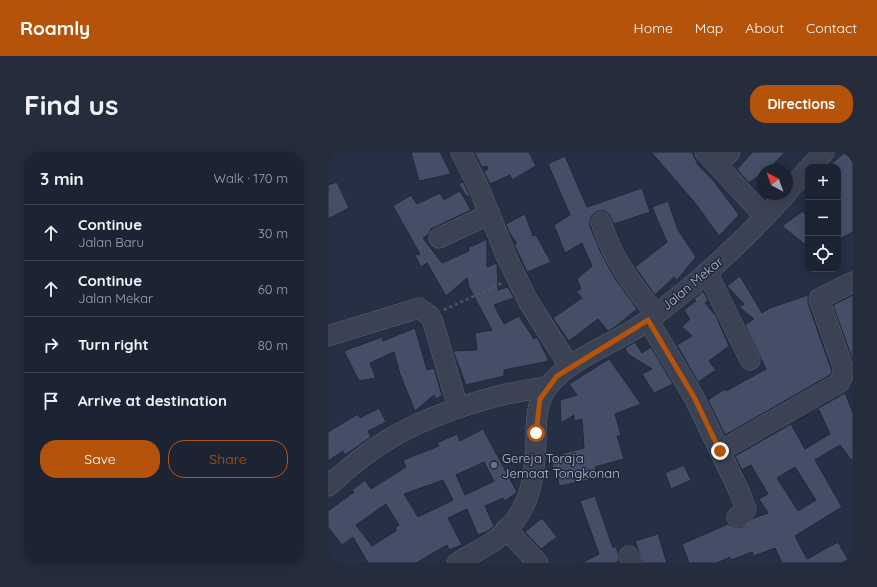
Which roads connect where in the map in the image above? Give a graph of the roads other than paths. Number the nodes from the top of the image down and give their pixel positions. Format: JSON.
{"nodes":[{"id":1,"x":461,"y":152,"type":"edge"},
{"id":2,"x":824,"y":152,"type":"edge"},
{"id":3,"x":717,"y":156,"type":"edge"},
{"id":4,"x":813,"y":164,"type":"edge"},
{"id":5,"x":805,"y":172,"type":"edge"},
{"id":6,"x":793,"y":185,"type":"edge"},
{"id":7,"x":780,"y":200,"type":"edge"},
{"id":8,"x":490,"y":214,"type":"junction"},
{"id":9,"x":766,"y":217,"type":"junction"},
{"id":10,"x":601,"y":222,"type":"dead end"},
{"id":11,"x":439,"y":238,"type":"dead end"},
{"id":12,"x":707,"y":272,"type":"junction"},
{"id":13,"x":853,"y":282,"type":"edge"},
{"id":14,"x":652,"y":317,"type":"junction"},
{"id":15,"x":328,"y":336,"type":"edge"},
{"id":16,"x":750,"y":360,"type":"dead end"},
{"id":17,"x":570,"y":367,"type":"junction"},
{"id":18,"x":548,"y":387,"type":"junction"},
{"id":19,"x":458,"y":408,"type":"junction"},
{"id":20,"x":720,"y":451,"type":"junction"},
{"id":21,"x":328,"y":486,"type":"edge"},
{"id":22,"x":738,"y":517,"type":"dead end"},
{"id":23,"x":506,"y":529,"type":"junction"},
{"id":24,"x":457,"y":563,"type":"edge"},
{"id":25,"x":538,"y":563,"type":"edge"}],
"edges":[{"from":1,"to":8,"type":"street"},
{"from":2,"to":4,"type":"street","name":"Jalan Mekar"},
{"from":3,"to":9,"type":"street"},
{"from":5,"to":6,"type":"street","name":"Jalan Mekar"},
{"from":7,"to":9,"type":"street","name":"Jalan Mekar"},
{"from":8,"to":11,"type":"street"},
{"from":8,"to":17,"type":"street"},
{"from":9,"to":12,"type":"street","name":"Jalan Mekar"},
{"from":10,"to":14,"type":"street"},
{"from":12,"to":14,"type":"street","name":"Jalan Mekar"},
{"from":12,"to":16,"type":"street"},
{"from":13,"to":20,"type":"street"},
{"from":14,"to":17,"type":"street","name":"Jalan Mekar"},
{"from":14,"to":20,"type":"street"},
{"from":15,"to":19,"type":"street"},
{"from":17,"to":18,"type":"street","name":"Jalan Mekar"},
{"from":18,"to":19,"type":"street"},
{"from":18,"to":23,"type":"street","name":"Jalan Mekar"},
{"from":19,"to":21,"type":"street"},
{"from":20,"to":22,"type":"street"},
{"from":23,"to":24,"type":"street","name":"Jalan Mekar"},
{"from":23,"to":25,"type":"street"}]}
